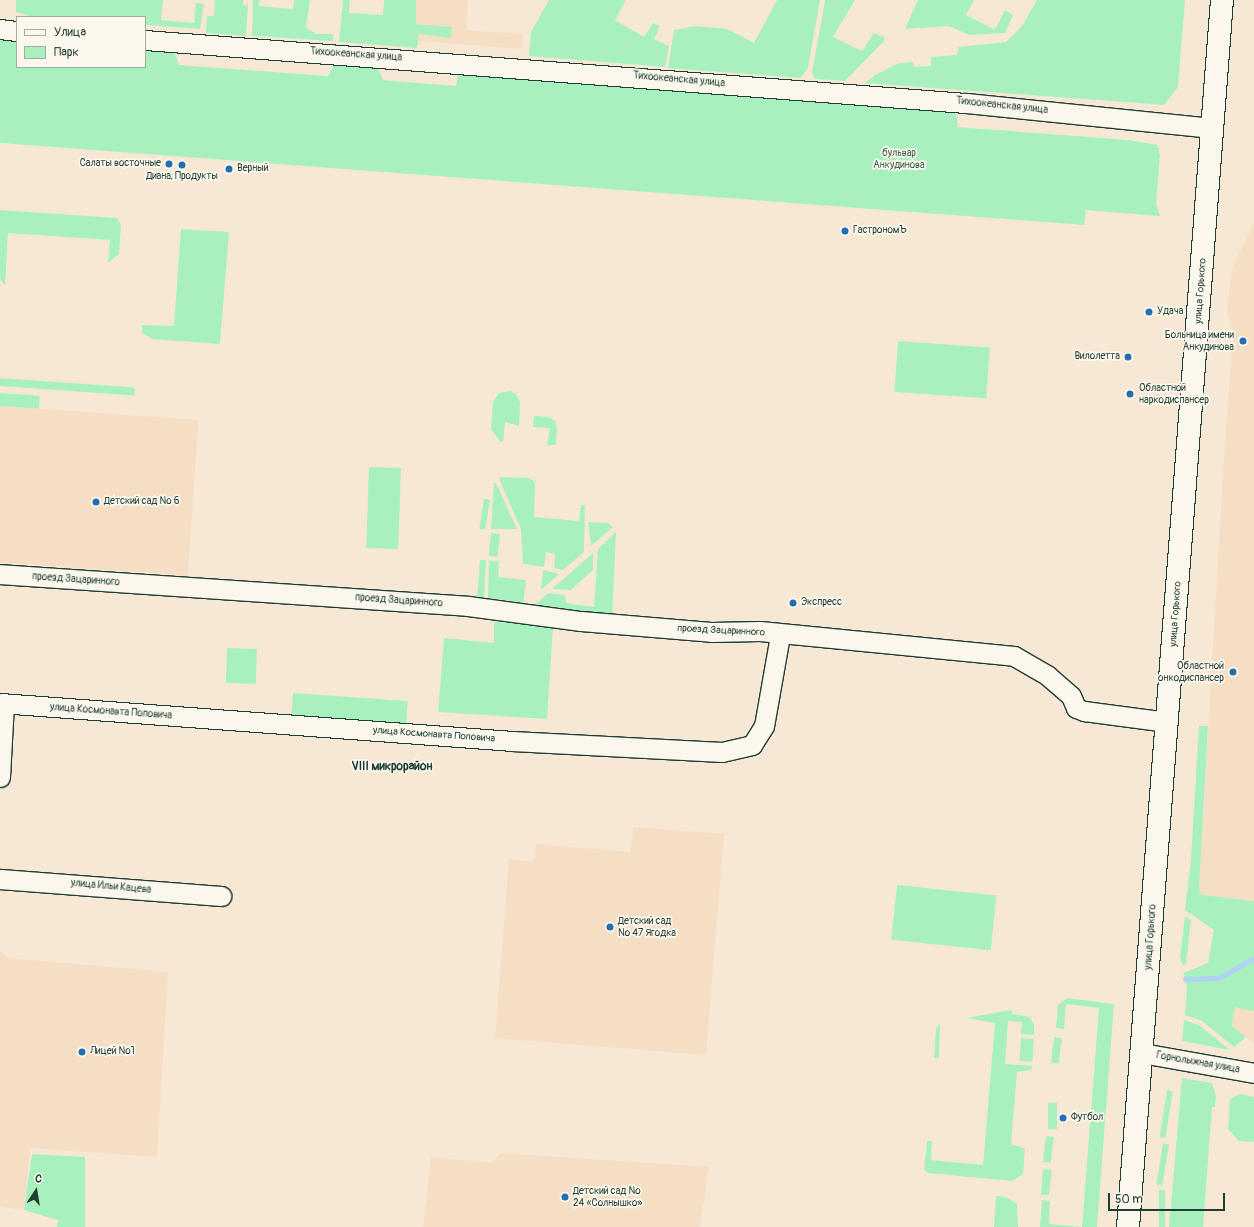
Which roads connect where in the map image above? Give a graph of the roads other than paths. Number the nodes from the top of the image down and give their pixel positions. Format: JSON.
{"nodes":[{"id":1,"x":1222,"y":0,"type":"edge"},
{"id":2,"x":0,"y":30,"type":"edge"},
{"id":3,"x":16,"y":31,"type":"edge"},
{"id":4,"x":146,"y":40,"type":"edge"},
{"id":5,"x":1213,"y":128,"type":"junction"},
{"id":6,"x":0,"y":574,"type":"edge"},
{"id":7,"x":788,"y":636,"type":"junction"},
{"id":8,"x":2,"y":704,"type":"edge"},
{"id":9,"x":1167,"y":722,"type":"junction"},
{"id":10,"x":0,"y":777,"type":"edge"},
{"id":11,"x":0,"y":879,"type":"edge"},
{"id":12,"x":221,"y":896,"type":"dead end"},
{"id":13,"x":1142,"y":1053,"type":"junction"},
{"id":14,"x":1254,"y":1073,"type":"edge"},
{"id":15,"x":1128,"y":1227,"type":"edge"}],
"edges":[{"from":1,"to":5,"type":"main road","name":"улица Горького"},
{"from":2,"to":3,"type":"street"},
{"from":4,"to":5,"type":"street","name":"Тихоокеанская улица"},
{"from":5,"to":9,"type":"main road","name":"улица Горького"},
{"from":6,"to":7,"type":"street","name":"проезд Зацаринного"},
{"from":7,"to":8,"type":"street","name":"улица Космонавта Поповича"},
{"from":7,"to":9,"type":"street","name":"проезд Зацаринного"},
{"from":8,"to":10,"type":"street"},
{"from":9,"to":13,"type":"main road","name":"улица Горького"},
{"from":11,"to":12,"type":"street","name":"улица Ильи Кацева"},
{"from":13,"to":14,"type":"street","name":"Горнолыжная улица"},
{"from":13,"to":15,"type":"main road","name":"улица Горького"}]}
